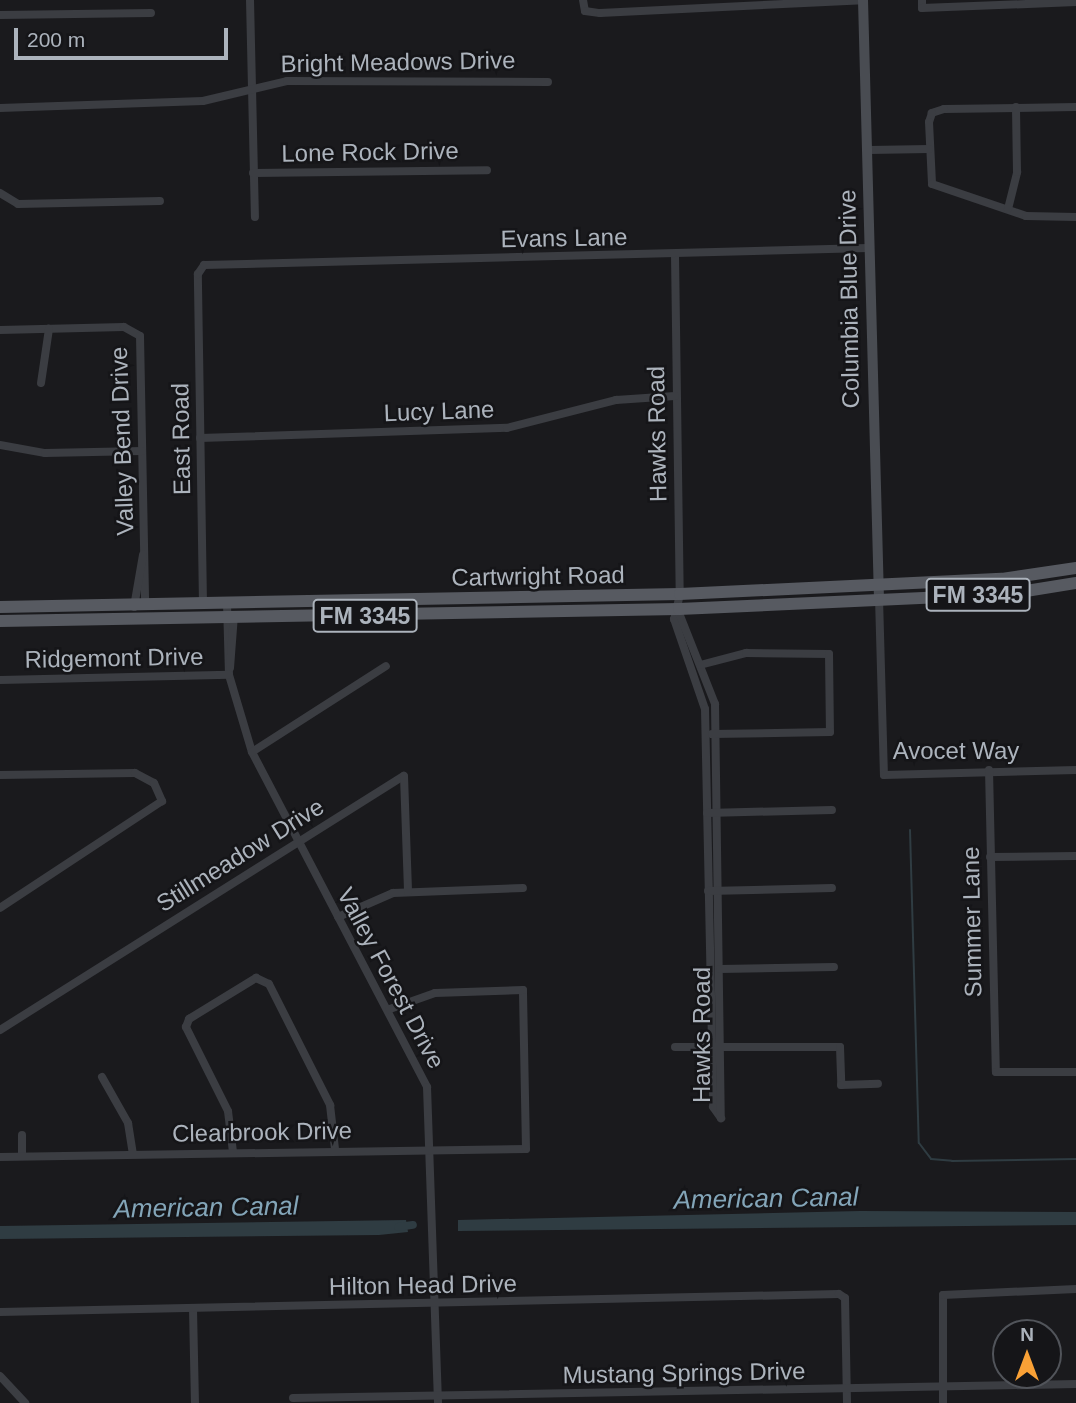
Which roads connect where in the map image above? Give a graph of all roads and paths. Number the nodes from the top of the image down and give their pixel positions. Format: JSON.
{"nodes":[{"id":1,"x":250,"y":0,"type":"edge"},
{"id":2,"x":583,"y":0,"type":"edge"},
{"id":3,"x":863,"y":0,"type":"edge"},
{"id":4,"x":922,"y":0,"type":"edge"},
{"id":5,"x":1076,"y":2,"type":"edge"},
{"id":6,"x":151,"y":13,"type":"dead end"},
{"id":7,"x":0,"y":15,"type":"edge"},
{"id":8,"x":548,"y":82,"type":"dead end"},
{"id":9,"x":251,"y":88,"type":"junction"},
{"id":10,"x":1016,"y":107,"type":"junction"},
{"id":11,"x":1076,"y":107,"type":"edge"},
{"id":12,"x":0,"y":108,"type":"edge"},
{"id":13,"x":929,"y":149,"type":"junction"},
{"id":14,"x":869,"y":150,"type":"junction"},
{"id":15,"x":487,"y":170,"type":"dead end"},
{"id":16,"x":253,"y":173,"type":"junction"},
{"id":17,"x":0,"y":193,"type":"edge"},
{"id":18,"x":160,"y":201,"type":"dead end"},
{"id":19,"x":1008,"y":209,"type":"junction"},
{"id":20,"x":255,"y":217,"type":"dead end"},
{"id":21,"x":1076,"y":217,"type":"edge"},
{"id":22,"x":868,"y":248,"type":"junction"},
{"id":23,"x":675,"y":255,"type":"junction"},
{"id":24,"x":198,"y":274,"type":"joint"},
{"id":25,"x":49,"y":329,"type":"junction"},
{"id":26,"x":0,"y":330,"type":"edge"},
{"id":27,"x":41,"y":383,"type":"dead end"},
{"id":28,"x":675,"y":396,"type":"junction"},
{"id":29,"x":200,"y":438,"type":"junction"},
{"id":30,"x":0,"y":445,"type":"edge"},
{"id":31,"x":142,"y":451,"type":"junction"},
{"id":32,"x":144,"y":552,"type":"junction"},
{"id":33,"x":1076,"y":568,"type":"edge"},
{"id":34,"x":1040,"y":574,"type":"junction"},
{"id":35,"x":877,"y":583,"type":"junction"},
{"id":36,"x":1076,"y":583,"type":"edge"},
{"id":37,"x":1043,"y":589,"type":"junction"},
{"id":38,"x":680,"y":594,"type":"junction"},
{"id":39,"x":879,"y":598,"type":"junction"},
{"id":40,"x":458,"y":599,"type":"junction"},
{"id":41,"x":227,"y":603,"type":"junction"},
{"id":42,"x":139,"y":604,"type":"junction"},
{"id":43,"x":203,"y":604,"type":"junction"},
{"id":44,"x":3,"y":607,"type":"edge"},
{"id":45,"x":679,"y":611,"type":"junction"},
{"id":46,"x":459,"y":615,"type":"junction"},
{"id":47,"x":229,"y":617,"type":"junction"},
{"id":48,"x":139,"y":619,"type":"junction"},
{"id":49,"x":3,"y":621,"type":"edge"},
{"id":50,"x":700,"y":665,"type":"junction"},
{"id":51,"x":386,"y":666,"type":"dead end"},
{"id":52,"x":229,"y":675,"type":"junction"},
{"id":53,"x":0,"y":680,"type":"edge"},
{"id":54,"x":706,"y":734,"type":"junction"},
{"id":55,"x":717,"y":734,"type":"junction"},
{"id":56,"x":252,"y":752,"type":"junction"},
{"id":57,"x":1076,"y":769,"type":"edge"},
{"id":58,"x":989,"y":770,"type":"junction"},
{"id":59,"x":0,"y":775,"type":"edge"},
{"id":60,"x":832,"y":810,"type":"dead end"},
{"id":61,"x":707,"y":813,"type":"junction"},
{"id":62,"x":719,"y":813,"type":"junction"},
{"id":63,"x":298,"y":839,"type":"junction"},
{"id":64,"x":1076,"y":856,"type":"edge"},
{"id":65,"x":989,"y":857,"type":"junction"},
{"id":66,"x":523,"y":888,"type":"dead end"},
{"id":67,"x":832,"y":888,"type":"dead end"},
{"id":68,"x":708,"y":891,"type":"junction"},
{"id":69,"x":721,"y":891,"type":"junction"},
{"id":70,"x":408,"y":892,"type":"junction"},
{"id":71,"x":0,"y":908,"type":"edge"},
{"id":72,"x":338,"y":917,"type":"junction"},
{"id":73,"x":834,"y":967,"type":"dead end"},
{"id":74,"x":710,"y":969,"type":"junction"},
{"id":75,"x":722,"y":969,"type":"junction"},
{"id":76,"x":390,"y":1009,"type":"junction"},
{"id":77,"x":0,"y":1030,"type":"edge"},
{"id":78,"x":711,"y":1046,"type":"junction"},
{"id":79,"x":723,"y":1046,"type":"junction"},
{"id":80,"x":675,"y":1047,"type":"dead end"},
{"id":81,"x":1076,"y":1072,"type":"edge"},
{"id":82,"x":102,"y":1077,"type":"dead end"},
{"id":83,"x":878,"y":1084,"type":"dead end"},
{"id":84,"x":22,"y":1135,"type":"dead end"},
{"id":85,"x":335,"y":1149,"type":"junction"},
{"id":86,"x":433,"y":1149,"type":"junction"},
{"id":87,"x":233,"y":1152,"type":"junction"},
{"id":88,"x":133,"y":1154,"type":"junction"},
{"id":89,"x":22,"y":1156,"type":"junction"},
{"id":90,"x":0,"y":1157,"type":"edge"},
{"id":91,"x":1076,"y":1289,"type":"edge"},
{"id":92,"x":437,"y":1304,"type":"junction"},
{"id":93,"x":193,"y":1309,"type":"junction"},
{"id":94,"x":0,"y":1312,"type":"edge"},
{"id":95,"x":0,"y":1377,"type":"edge"},
{"id":96,"x":1076,"y":1384,"type":"edge"},
{"id":97,"x":943,"y":1386,"type":"junction"},
{"id":98,"x":847,"y":1389,"type":"junction"},
{"id":99,"x":293,"y":1398,"type":"dead end"},
{"id":100,"x":438,"y":1400,"type":"edge"},
{"id":101,"x":24,"y":1403,"type":"edge"},
{"id":102,"x":195,"y":1403,"type":"edge"},
{"id":103,"x":847,"y":1403,"type":"edge"},
{"id":104,"x":943,"y":1403,"type":"edge"}],
"edges":[{"from":1,"to":9,"type":"street"},
{"from":2,"to":3,"type":"street"},
{"from":3,"to":14,"type":"street","name":"Columbia Blue Drive"},
{"from":4,"to":5,"type":"street"},
{"from":6,"to":7,"type":"street"},
{"from":8,"to":9,"type":"street","name":"Bright Meadows Drive"},
{"from":9,"to":12,"type":"street","name":"Bright Meadows Drive"},
{"from":9,"to":16,"type":"street"},
{"from":10,"to":11,"type":"street"},
{"from":10,"to":13,"type":"street"},
{"from":10,"to":19,"type":"street"},
{"from":13,"to":14,"type":"street"},
{"from":13,"to":19,"type":"street"},
{"from":14,"to":22,"type":"street","name":"Columbia Blue Drive"},
{"from":15,"to":16,"type":"street","name":"Lone Rock Drive"},
{"from":16,"to":20,"type":"street"},
{"from":17,"to":18,"type":"street"},
{"from":19,"to":21,"type":"street"},
{"from":22,"to":23,"type":"street","name":"Evans Lane"},
{"from":22,"to":35,"type":"street","name":"Columbia Blue Drive"},
{"from":23,"to":24,"type":"street","name":"Evans Lane"},
{"from":23,"to":28,"type":"street","name":"Hawks Road"},
{"from":24,"to":29,"type":"street","name":"East Road"},
{"from":25,"to":26,"type":"street"},
{"from":25,"to":27,"type":"street"},
{"from":25,"to":31,"type":"street","name":"Valley Bend Drive"},
{"from":28,"to":29,"type":"street","name":"Lucy Lane"},
{"from":28,"to":38,"type":"street","name":"Hawks Road"},
{"from":29,"to":43,"type":"street","name":"East Road"},
{"from":30,"to":31,"type":"street"},
{"from":31,"to":32,"type":"street","name":"Valley Bend Drive"},
{"from":32,"to":42,"type":"street","name":"Valley Bend Drive"},
{"from":32,"to":42,"type":"street","name":"Valley Bend Drive"},
{"from":33,"to":34,"type":"main road","name":"Cartwright Road","number":"FM 3345"},
{"from":34,"to":35,"type":"main road","name":"Cartwright Road","number":"FM 3345"},
{"from":34,"to":37,"type":"main road"},
{"from":35,"to":38,"type":"main road","name":"Cartwright Road","number":"FM 3345"},
{"from":35,"to":39,"type":"street","name":"Columbia Blue Drive"},
{"from":36,"to":37,"type":"main road","name":"Cartwright Road","number":"FM 3345"},
{"from":37,"to":39,"type":"main road","name":"Cartwright Road","number":"FM 3345"},
{"from":38,"to":40,"type":"main road","name":"Cartwright Road","number":"FM 3345"},
{"from":38,"to":45,"type":"street","name":"Hawks Road"},
{"from":39,"to":45,"type":"main road","name":"Cartwright Road","number":"FM 3345"},
{"from":39,"to":58,"type":"street","name":"Avocet Way"},
{"from":40,"to":41,"type":"main road","name":"Cartwright Road","number":"FM 3345"},
{"from":40,"to":46,"type":"main road"},
{"from":41,"to":43,"type":"main road","name":"Cartwright Road","number":"FM 3345"},
{"from":41,"to":47,"type":"street","name":"Valley Forest Drive"},
{"from":42,"to":43,"type":"main road","name":"Cartwright Road","number":"FM 3345"},
{"from":42,"to":44,"type":"main road","name":"Cartwright Road","number":"FM 3345"},
{"from":42,"to":48,"type":"street","name":"Valley Bend Drive"},
{"from":44,"to":49,"type":"main road"},
{"from":45,"to":46,"type":"main road","name":"Cartwright Road","number":"FM 3345"},
{"from":45,"to":50,"type":"street","name":"Hawks Road"},
{"from":45,"to":54,"type":"street","name":"Hawks Road"},
{"from":46,"to":47,"type":"main road","name":"Cartwright Road","number":"FM 3345"},
{"from":47,"to":48,"type":"main road","name":"Cartwright Road","number":"FM 3345"},
{"from":47,"to":52,"type":"street","name":"Valley Forest Drive"},
{"from":48,"to":49,"type":"main road","name":"Cartwright Road","number":"FM 3345"},
{"from":50,"to":55,"type":"street","name":"Hawks Road"},
{"from":50,"to":55,"type":"street"},
{"from":51,"to":56,"type":"street"},
{"from":52,"to":53,"type":"street","name":"Ridgemont Drive"},
{"from":52,"to":56,"type":"street","name":"Valley Forest Drive"},
{"from":54,"to":55,"type":"street"},
{"from":54,"to":61,"type":"street","name":"Hawks Road"},
{"from":55,"to":62,"type":"street","name":"Hawks Road"},
{"from":56,"to":63,"type":"street","name":"Valley Forest Drive"},
{"from":57,"to":58,"type":"street","name":"Avocet Way"},
{"from":58,"to":65,"type":"street","name":"Summer Lane"},
{"from":59,"to":71,"type":"street"},
{"from":60,"to":62,"type":"street"},
{"from":61,"to":62,"type":"street"},
{"from":61,"to":68,"type":"street","name":"Hawks Road"},
{"from":62,"to":69,"type":"street","name":"Hawks Road"},
{"from":63,"to":70,"type":"street","name":"Stillmeadow Drive"},
{"from":63,"to":72,"type":"street","name":"Valley Forest Drive"},
{"from":63,"to":77,"type":"street","name":"Stillmeadow Drive"},
{"from":64,"to":65,"type":"street"},
{"from":65,"to":81,"type":"street","name":"Summer Lane"},
{"from":66,"to":70,"type":"street"},
{"from":67,"to":69,"type":"street"},
{"from":68,"to":69,"type":"street"},
{"from":68,"to":74,"type":"street","name":"Hawks Road"},
{"from":69,"to":75,"type":"street","name":"Hawks Road"},
{"from":70,"to":72,"type":"street"},
{"from":72,"to":76,"type":"street","name":"Valley Forest Drive"},
{"from":73,"to":75,"type":"street"},
{"from":74,"to":75,"type":"street"},
{"from":74,"to":78,"type":"street","name":"Hawks Road"},
{"from":75,"to":79,"type":"street","name":"Hawks Road"},
{"from":76,"to":86,"type":"street","name":"Valley Forest Drive"},
{"from":76,"to":86,"type":"street","name":"Clearbrook Drive"},
{"from":78,"to":79,"type":"street"},
{"from":78,"to":79,"type":"street","name":"Hawks Road"},
{"from":78,"to":80,"type":"street"},
{"from":79,"to":83,"type":"street"},
{"from":82,"to":88,"type":"street"},
{"from":84,"to":89,"type":"street"},
{"from":85,"to":86,"type":"street","name":"Clearbrook Drive"},
{"from":85,"to":87,"type":"street","name":"Clearbrook Drive"},
{"from":85,"to":87,"type":"street"},
{"from":86,"to":92,"type":"street","name":"Valley Forest Drive"},
{"from":87,"to":88,"type":"street","name":"Clearbrook Drive"},
{"from":88,"to":89,"type":"street","name":"Clearbrook Drive"},
{"from":89,"to":90,"type":"street","name":"Clearbrook Drive"},
{"from":91,"to":97,"type":"street"},
{"from":92,"to":93,"type":"street","name":"Hilton Head Drive"},
{"from":92,"to":98,"type":"street","name":"Hilton Head Drive"},
{"from":92,"to":100,"type":"street","name":"Valley Forest Drive"},
{"from":93,"to":94,"type":"street","name":"Hilton Head Drive"},
{"from":93,"to":102,"type":"street"},
{"from":95,"to":101,"type":"street"},
{"from":96,"to":97,"type":"street","name":"Mustang Springs Drive"},
{"from":97,"to":98,"type":"street","name":"Mustang Springs Drive"},
{"from":97,"to":104,"type":"street"},
{"from":98,"to":100,"type":"street","name":"Mustang Springs Drive"},
{"from":98,"to":103,"type":"street"},
{"from":99,"to":100,"type":"street","name":"Mustang Springs Drive"}]}
